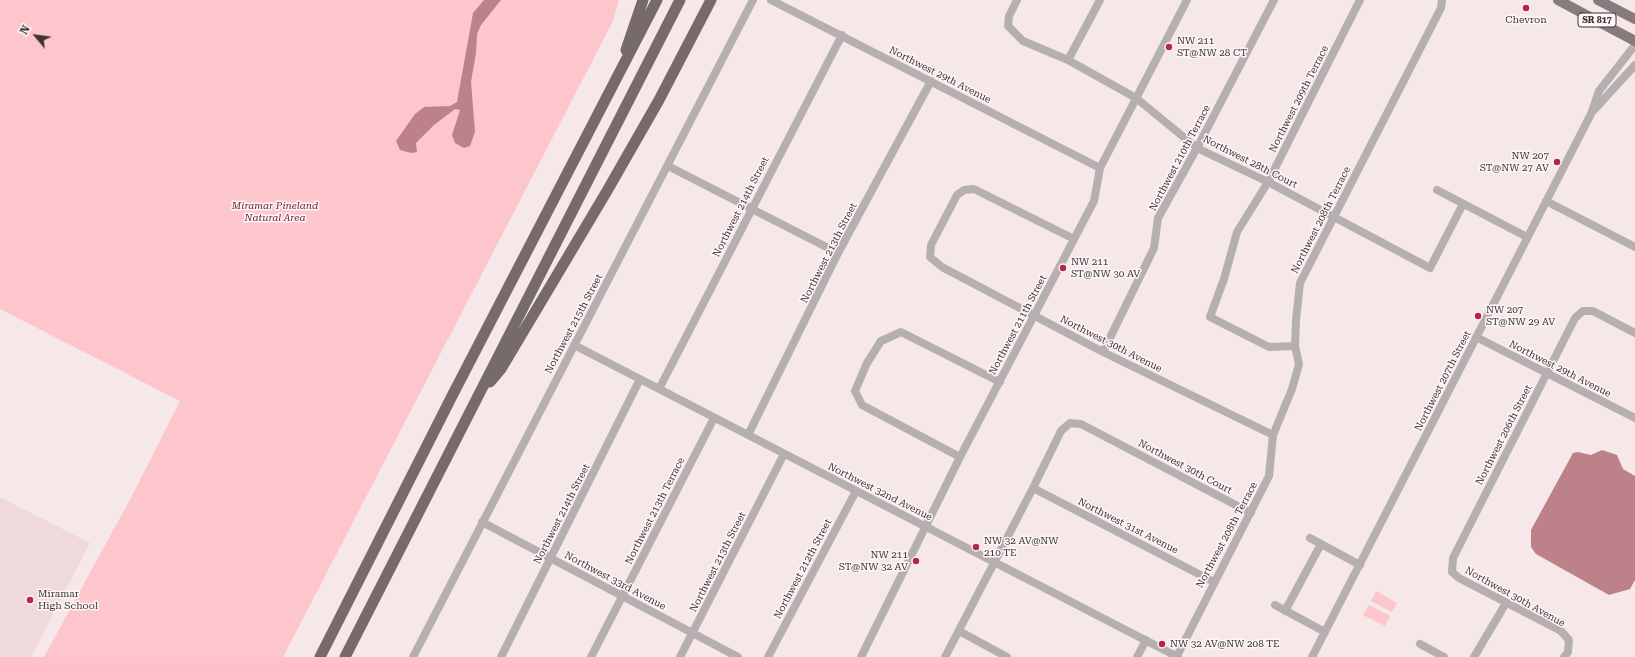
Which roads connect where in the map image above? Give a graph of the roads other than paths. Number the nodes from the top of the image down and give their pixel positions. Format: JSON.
{"nodes":[{"id":1,"x":643,"y":0,"type":"edge"},
{"id":2,"x":658,"y":0,"type":"edge"},
{"id":3,"x":680,"y":0,"type":"edge"},
{"id":4,"x":710,"y":0,"type":"edge"},
{"id":5,"x":753,"y":0,"type":"edge"},
{"id":6,"x":771,"y":0,"type":"edge"},
{"id":7,"x":1017,"y":0,"type":"edge"},
{"id":8,"x":1100,"y":0,"type":"edge"},
{"id":9,"x":1187,"y":0,"type":"edge"},
{"id":10,"x":1274,"y":0,"type":"edge"},
{"id":11,"x":1360,"y":0,"type":"edge"},
{"id":12,"x":1442,"y":0,"type":"edge"},
{"id":13,"x":1558,"y":0,"type":"edge"},
{"id":14,"x":1598,"y":0,"type":"edge"},
{"id":15,"x":1635,"y":19,"type":"edge"},
{"id":16,"x":842,"y":35,"type":"junction"},
{"id":17,"x":1635,"y":41,"type":"edge"},
{"id":18,"x":1635,"y":45,"type":"edge"},
{"id":19,"x":1068,"y":60,"type":"junction"},
{"id":20,"x":1635,"y":65,"type":"edge"},
{"id":21,"x":619,"y":75,"type":"junction"},
{"id":22,"x":931,"y":81,"type":"junction"},
{"id":23,"x":1136,"y":98,"type":"junction"},
{"id":24,"x":1591,"y":114,"type":"junction"},
{"id":25,"x":1197,"y":148,"type":"junction"},
{"id":26,"x":668,"y":166,"type":"junction"},
{"id":27,"x":1100,"y":168,"type":"junction"},
{"id":28,"x":1268,"y":182,"type":"junction"},
{"id":29,"x":1436,"y":190,"type":"dead end"},
{"id":30,"x":1546,"y":201,"type":"junction"},
{"id":31,"x":1463,"y":204,"type":"junction"},
{"id":32,"x":752,"y":209,"type":"junction"},
{"id":33,"x":1335,"y":218,"type":"junction"},
{"id":34,"x":1527,"y":237,"type":"junction"},
{"id":35,"x":1074,"y":239,"type":"junction"},
{"id":36,"x":1635,"y":247,"type":"edge"},
{"id":37,"x":838,"y":253,"type":"junction"},
{"id":38,"x":1035,"y":316,"type":"junction"},
{"id":39,"x":1635,"y":333,"type":"edge"},
{"id":40,"x":1476,"y":337,"type":"junction"},
{"id":41,"x":574,"y":345,"type":"junction"},
{"id":42,"x":1295,"y":346,"type":"junction"},
{"id":43,"x":1103,"y":352,"type":"junction"},
{"id":44,"x":1547,"y":373,"type":"junction"},
{"id":45,"x":640,"y":379,"type":"junction"},
{"id":46,"x":1000,"y":382,"type":"junction"},
{"id":47,"x":659,"y":389,"type":"junction"},
{"id":48,"x":478,"y":396,"type":"junction"},
{"id":49,"x":714,"y":418,"type":"junction"},
{"id":50,"x":1635,"y":418,"type":"edge"},
{"id":51,"x":748,"y":435,"type":"junction"},
{"id":52,"x":1273,"y":435,"type":"junction"},
{"id":53,"x":784,"y":454,"type":"junction"},
{"id":54,"x":960,"y":457,"type":"junction"},
{"id":55,"x":1033,"y":488,"type":"junction"},
{"id":56,"x":856,"y":491,"type":"junction"},
{"id":57,"x":1251,"y":513,"type":"junction"},
{"id":58,"x":482,"y":522,"type":"junction"},
{"id":59,"x":927,"y":526,"type":"junction"},
{"id":60,"x":1310,"y":538,"type":"dead end"},
{"id":61,"x":1321,"y":544,"type":"junction"},
{"id":62,"x":550,"y":558,"type":"junction"},
{"id":63,"x":994,"y":562,"type":"junction"},
{"id":64,"x":1360,"y":565,"type":"junction"},
{"id":65,"x":1452,"y":572,"type":"joint"},
{"id":66,"x":1214,"y":582,"type":"junction"},
{"id":67,"x":622,"y":597,"type":"junction"},
{"id":68,"x":1506,"y":603,"type":"junction"},
{"id":69,"x":1275,"y":605,"type":"dead end"},
{"id":70,"x":1285,"y":610,"type":"junction"},
{"id":71,"x":959,"y":631,"type":"junction"},
{"id":72,"x":1325,"y":632,"type":"junction"},
{"id":73,"x":692,"y":634,"type":"junction"},
{"id":74,"x":1146,"y":640,"type":"junction"},
{"id":75,"x":1420,"y":644,"type":"dead end"},
{"id":76,"x":320,"y":657,"type":"edge"},
{"id":77,"x":345,"y":657,"type":"edge"},
{"id":78,"x":413,"y":657,"type":"edge"},
{"id":79,"x":501,"y":657,"type":"edge"},
{"id":80,"x":591,"y":657,"type":"edge"},
{"id":81,"x":680,"y":657,"type":"edge"},
{"id":82,"x":738,"y":657,"type":"edge"},
{"id":83,"x":768,"y":657,"type":"edge"},
{"id":84,"x":861,"y":657,"type":"edge"},
{"id":85,"x":945,"y":657,"type":"edge"},
{"id":86,"x":1007,"y":657,"type":"edge"},
{"id":87,"x":1137,"y":657,"type":"edge"},
{"id":88,"x":1177,"y":657,"type":"edge"},
{"id":89,"x":1312,"y":657,"type":"edge"},
{"id":90,"x":1444,"y":657,"type":"edge"},
{"id":91,"x":1474,"y":657,"type":"edge"},
{"id":92,"x":1564,"y":657,"type":"edge"}],
"edges":[{"from":1,"to":21,"type":"highway"},
{"from":2,"to":21,"type":"highway"},
{"from":3,"to":48,"type":"highway"},
{"from":4,"to":48,"type":"highway"},
{"from":5,"to":26,"type":"street","name":"Northwest 215th Street"},
{"from":6,"to":16,"type":"street","name":"Northwest 29th Avenue"},
{"from":7,"to":19,"type":"street","name":"Northwest 28th Court"},
{"from":8,"to":19,"type":"street"},
{"from":9,"to":23,"type":"street","name":"Northwest 211th Street"},
{"from":10,"to":25,"type":"street","name":"Northwest 210th Terrace"},
{"from":11,"to":28,"type":"street","name":"Northwest 209th Terrace"},
{"from":12,"to":33,"type":"street","name":"Northwest 208th Terrace"},
{"from":13,"to":17,"type":"main road","number":"SR 817"},
{"from":14,"to":15,"type":"main road","number":"SR 817"},
{"from":16,"to":22,"type":"street","name":"Northwest 29th Avenue"},
{"from":16,"to":32,"type":"street","name":"Northwest 214th Street"},
{"from":18,"to":24,"type":"street","name":"Northwest 207th Street"},
{"from":19,"to":23,"type":"street","name":"Northwest 28th Court"},
{"from":20,"to":24,"type":"street","name":"Northwest 207th Street"},
{"from":21,"to":76,"type":"highway"},
{"from":22,"to":27,"type":"street","name":"Northwest 29th Avenue"},
{"from":22,"to":37,"type":"street","name":"Northwest 213th Street"},
{"from":23,"to":25,"type":"street","name":"Northwest 28th Court"},
{"from":23,"to":27,"type":"street","name":"Northwest 211th Street"},
{"from":24,"to":30,"type":"street","name":"Northwest 207th Street"},
{"from":25,"to":28,"type":"street","name":"Northwest 28th Court"},
{"from":25,"to":43,"type":"street","name":"Northwest 210th Terrace"},
{"from":26,"to":32,"type":"street"},
{"from":26,"to":41,"type":"street","name":"Northwest 215th Street"},
{"from":27,"to":35,"type":"street","name":"Northwest 211th Street"},
{"from":28,"to":33,"type":"street","name":"Northwest 28th Court"},
{"from":28,"to":42,"type":"street","name":"Northwest 209th Terrace"},
{"from":29,"to":31,"type":"street"},
{"from":30,"to":34,"type":"street","name":"Northwest 207th Street"},
{"from":30,"to":36,"type":"street"},
{"from":31,"to":33,"type":"street","name":"Northwest 28th Court"},
{"from":31,"to":34,"type":"street"},
{"from":32,"to":37,"type":"street"},
{"from":32,"to":47,"type":"street","name":"Northwest 214th Street"},
{"from":33,"to":42,"type":"street","name":"Northwest 208th Terrace"},
{"from":34,"to":40,"type":"street","name":"Northwest 207th Street"},
{"from":35,"to":38,"type":"street","name":"Northwest 211th Street"},
{"from":35,"to":38,"type":"street","name":"Northwest 30th Avenue"},
{"from":37,"to":51,"type":"street","name":"Northwest 213th Street"},
{"from":38,"to":43,"type":"street","name":"Northwest 30th Avenue"},
{"from":38,"to":46,"type":"street","name":"Northwest 211th Street"},
{"from":39,"to":44,"type":"street","name":"Northwest 206th Street"},
{"from":40,"to":44,"type":"street","name":"Northwest 29th Avenue"},
{"from":40,"to":64,"type":"street","name":"Northwest 207th Street"},
{"from":41,"to":45,"type":"street","name":"Northwest 32nd Avenue"},
{"from":41,"to":58,"type":"street","name":"Northwest 215th Street"},
{"from":42,"to":52,"type":"street","name":"Northwest 208th Terrace"},
{"from":43,"to":52,"type":"street","name":"Northwest 30th Avenue"},
{"from":44,"to":50,"type":"street","name":"Northwest 29th Avenue"},
{"from":44,"to":65,"type":"street","name":"Northwest 206th Street"},
{"from":45,"to":47,"type":"street","name":"Northwest 32nd Avenue"},
{"from":45,"to":62,"type":"street","name":"Northwest 214th Street"},
{"from":46,"to":54,"type":"street","name":"Northwest 211th Street"},
{"from":46,"to":54,"type":"street"},
{"from":47,"to":49,"type":"street","name":"Northwest 32nd Avenue"},
{"from":48,"to":77,"type":"highway"},
{"from":49,"to":51,"type":"street","name":"Northwest 32nd Avenue"},
{"from":49,"to":67,"type":"street","name":"Northwest 213th Terrace"},
{"from":51,"to":53,"type":"street","name":"Northwest 32nd Avenue"},
{"from":52,"to":57,"type":"street","name":"Northwest 208th Terrace"},
{"from":53,"to":56,"type":"street","name":"Northwest 32nd Avenue"},
{"from":53,"to":73,"type":"street","name":"Northwest 213th Street"},
{"from":54,"to":59,"type":"street","name":"Northwest 211th Street"},
{"from":55,"to":57,"type":"street","name":"Northwest 30th Court"},
{"from":55,"to":63,"type":"street"},
{"from":55,"to":66,"type":"street","name":"Northwest 31st Avenue"},
{"from":56,"to":59,"type":"street","name":"Northwest 32nd Avenue"},
{"from":56,"to":83,"type":"street","name":"Northwest 212th Street"},
{"from":57,"to":66,"type":"street","name":"Northwest 208th Terrace"},
{"from":58,"to":62,"type":"street","name":"Northwest 33rd Avenue"},
{"from":58,"to":78,"type":"street","name":"Northwest 215th Street"},
{"from":59,"to":63,"type":"street","name":"Northwest 32nd Avenue"},
{"from":59,"to":84,"type":"street","name":"Northwest 211th Street"},
{"from":60,"to":61,"type":"street"},
{"from":61,"to":64,"type":"street"},
{"from":61,"to":70,"type":"street"},
{"from":62,"to":67,"type":"street","name":"Northwest 33rd Avenue"},
{"from":62,"to":79,"type":"street","name":"Northwest 214th Street"},
{"from":63,"to":71,"type":"street"},
{"from":63,"to":74,"type":"street","name":"Northwest 32nd Avenue"},
{"from":64,"to":72,"type":"street","name":"Northwest 207th Street"},
{"from":65,"to":68,"type":"street","name":"Northwest 30th Avenue"},
{"from":66,"to":88,"type":"street","name":"Northwest 208th Terrace"},
{"from":67,"to":73,"type":"street","name":"Northwest 33rd Avenue"},
{"from":67,"to":80,"type":"street","name":"Northwest 213th Terrace"},
{"from":68,"to":91,"type":"street"},
{"from":68,"to":92,"type":"street","name":"Northwest 30th Avenue"},
{"from":69,"to":70,"type":"street"},
{"from":70,"to":72,"type":"street"},
{"from":71,"to":85,"type":"street"},
{"from":71,"to":86,"type":"street"},
{"from":72,"to":89,"type":"street","name":"Northwest 207th Street"},
{"from":73,"to":81,"type":"street","name":"Northwest 213th Street"},
{"from":73,"to":82,"type":"street","name":"Northwest 33rd Avenue"},
{"from":74,"to":87,"type":"street"},
{"from":74,"to":88,"type":"street","name":"Northwest 32nd Avenue"},
{"from":75,"to":90,"type":"street"}]}
